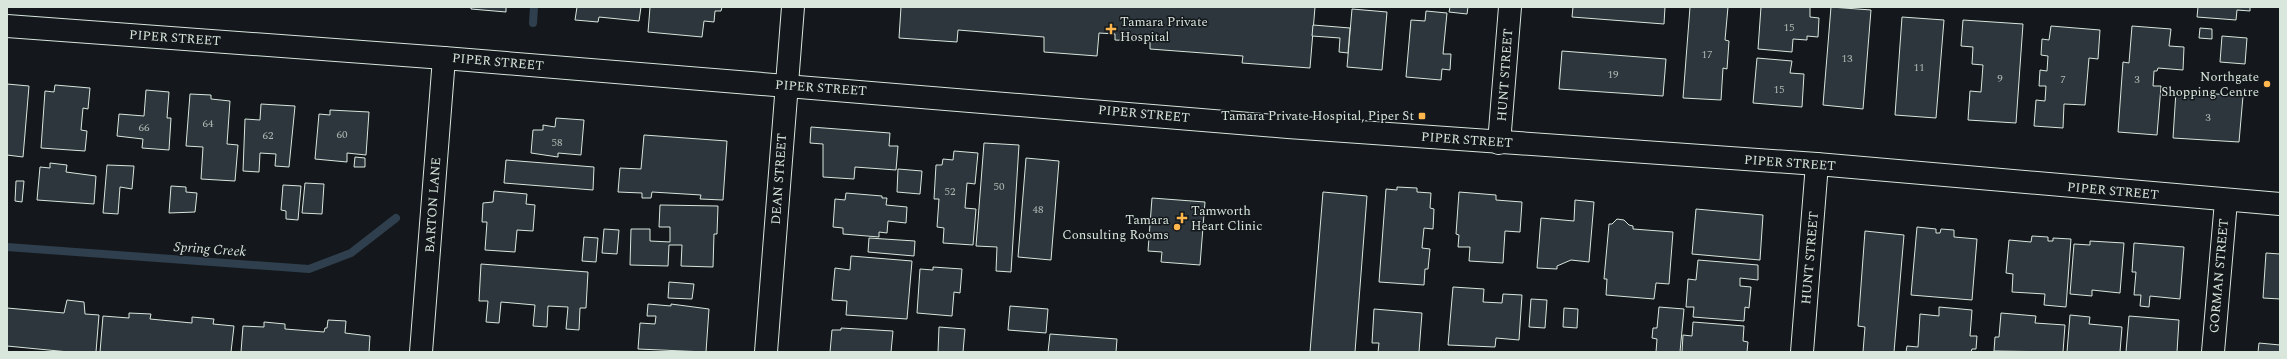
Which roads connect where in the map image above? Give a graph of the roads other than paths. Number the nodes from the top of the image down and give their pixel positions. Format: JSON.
{"nodes":[{"id":1,"x":793,"y":7,"type":"edge"},
{"id":2,"x":1510,"y":7,"type":"edge"},
{"id":3,"x":7,"y":26,"type":"edge"},
{"id":4,"x":444,"y":58,"type":"junction"},
{"id":5,"x":786,"y":85,"type":"junction"},
{"id":6,"x":1499,"y":143,"type":"junction"},
{"id":7,"x":1817,"y":164,"type":"junction"},
{"id":8,"x":2226,"y":201,"type":"junction"},
{"id":9,"x":2280,"y":204,"type":"edge"},
{"id":10,"x":421,"y":352,"type":"edge"},
{"id":11,"x":766,"y":352,"type":"edge"},
{"id":12,"x":1802,"y":352,"type":"edge"},
{"id":13,"x":2213,"y":352,"type":"edge"}],
"edges":[{"from":1,"to":5,"type":"street","name":"DEAN STREET"},
{"from":2,"to":6,"type":"street","name":"HUNT STREET"},
{"from":3,"to":4,"type":"street","name":"PIPER STREET"},
{"from":4,"to":5,"type":"street","name":"PIPER STREET"},
{"from":4,"to":10,"type":"street","name":"BARTON LANE"},
{"from":5,"to":6,"type":"street","name":"PIPER STREET"},
{"from":5,"to":11,"type":"street","name":"DEAN STREET"},
{"from":6,"to":7,"type":"street","name":"PIPER STREET"},
{"from":7,"to":8,"type":"street","name":"PIPER STREET"},
{"from":7,"to":12,"type":"street","name":"HUNT STREET"},
{"from":8,"to":9,"type":"street","name":"PIPER STREET"},
{"from":8,"to":13,"type":"street","name":"GORMAN STREET"}]}
